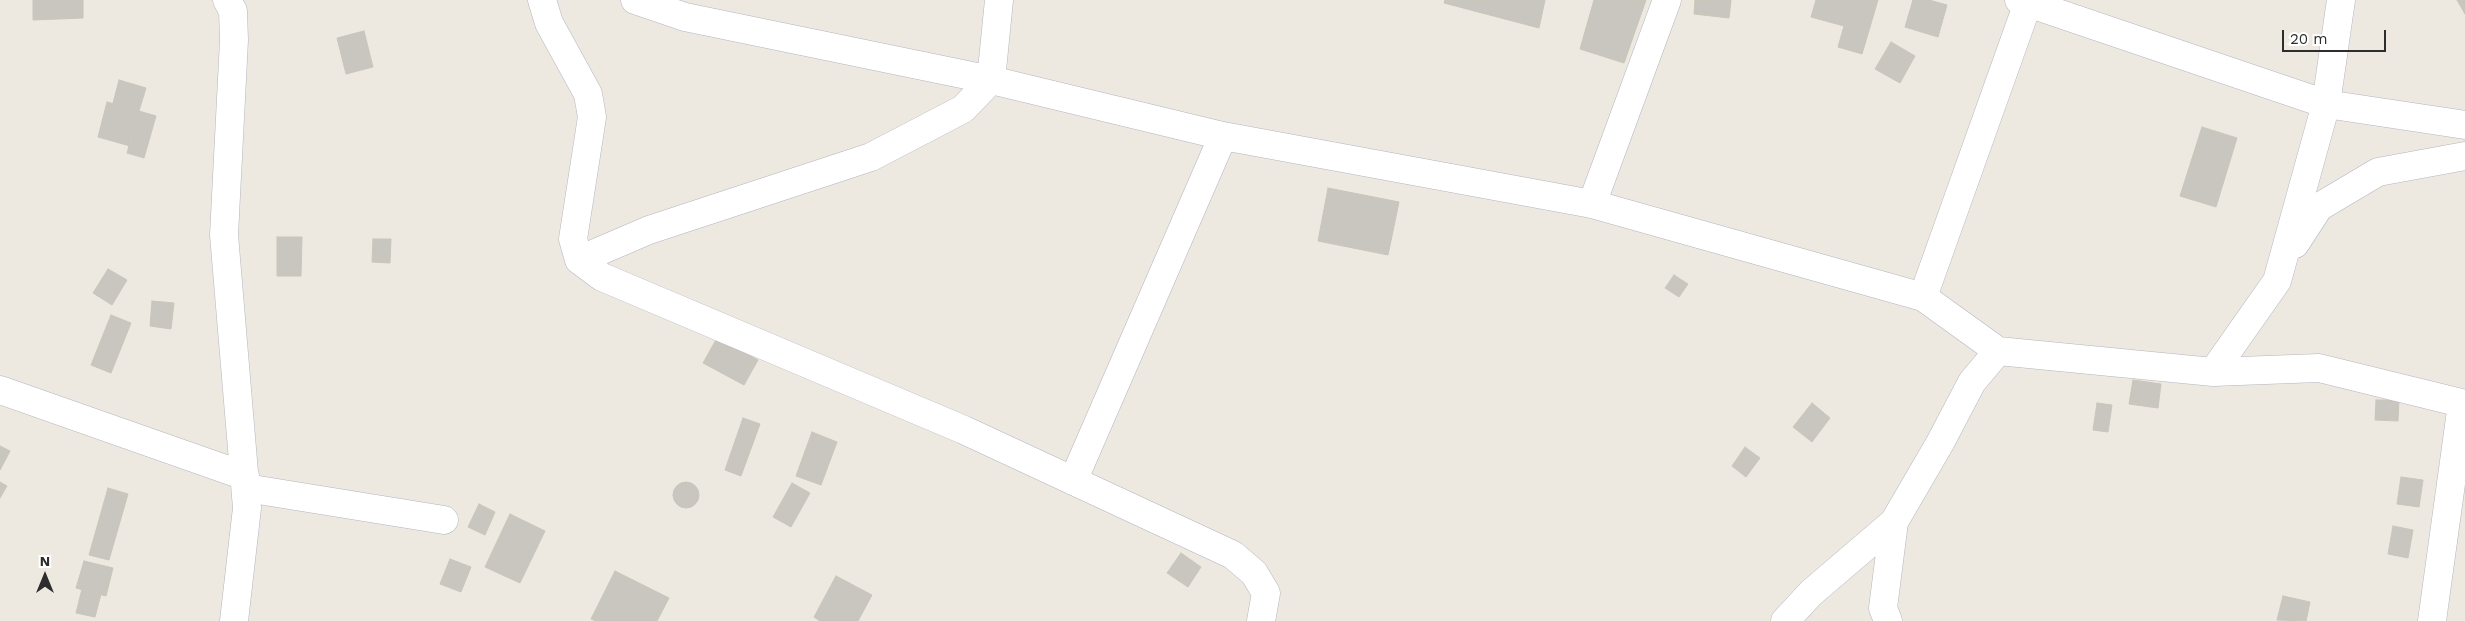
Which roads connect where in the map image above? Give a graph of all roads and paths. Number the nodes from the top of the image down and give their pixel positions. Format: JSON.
{"nodes":[{"id":1,"x":227,"y":0,"type":"edge"},
{"id":2,"x":542,"y":0,"type":"edge"},
{"id":3,"x":635,"y":0,"type":"edge"},
{"id":4,"x":999,"y":0,"type":"edge"},
{"id":5,"x":1667,"y":0,"type":"edge"},
{"id":6,"x":2341,"y":0,"type":"edge"},
{"id":7,"x":2025,"y":1,"type":"edge"},
{"id":8,"x":991,"y":80,"type":"junction"},
{"id":9,"x":2326,"y":104,"type":"junction"},
{"id":10,"x":2465,"y":125,"type":"edge"},
{"id":11,"x":1223,"y":136,"type":"junction"},
{"id":12,"x":2465,"y":156,"type":"edge"},
{"id":13,"x":1592,"y":204,"type":"junction"},
{"id":14,"x":579,"y":260,"type":"junction"},
{"id":15,"x":2277,"y":281,"type":"junction"},
{"id":16,"x":1923,"y":298,"type":"junction"},
{"id":17,"x":1998,"y":351,"type":"junction"},
{"id":18,"x":2212,"y":372,"type":"junction"},
{"id":19,"x":0,"y":390,"type":"edge"},
{"id":20,"x":2463,"y":404,"type":"edge"},
{"id":21,"x":1073,"y":481,"type":"junction"},
{"id":22,"x":245,"y":482,"type":"junction"},
{"id":23,"x":444,"y":520,"type":"dead end"},
{"id":24,"x":1894,"y":522,"type":"junction"},
{"id":25,"x":234,"y":621,"type":"edge"},
{"id":26,"x":1261,"y":621,"type":"edge"},
{"id":27,"x":1785,"y":621,"type":"edge"},
{"id":28,"x":1888,"y":621,"type":"edge"},
{"id":29,"x":2432,"y":621,"type":"edge"}],
"edges":[{"from":1,"to":22,"type":"street"},
{"from":2,"to":14,"type":"street"},
{"from":3,"to":8,"type":"street"},
{"from":4,"to":8,"type":"street"},
{"from":5,"to":13,"type":"street"},
{"from":6,"to":9,"type":"street"},
{"from":7,"to":9,"type":"street"},
{"from":7,"to":16,"type":"street"},
{"from":8,"to":11,"type":"street"},
{"from":8,"to":14,"type":"street"},
{"from":9,"to":10,"type":"street"},
{"from":9,"to":15,"type":"street"},
{"from":11,"to":13,"type":"street"},
{"from":11,"to":21,"type":"street"},
{"from":12,"to":15,"type":"street"},
{"from":13,"to":16,"type":"street"},
{"from":14,"to":21,"type":"street"},
{"from":15,"to":18,"type":"street"},
{"from":16,"to":17,"type":"street"},
{"from":17,"to":18,"type":"street"},
{"from":17,"to":24,"type":"street"},
{"from":18,"to":20,"type":"street"},
{"from":19,"to":22,"type":"street"},
{"from":20,"to":29,"type":"street"},
{"from":21,"to":26,"type":"street"},
{"from":22,"to":23,"type":"street"},
{"from":22,"to":25,"type":"street"},
{"from":24,"to":27,"type":"street"},
{"from":24,"to":28,"type":"street"}]}
